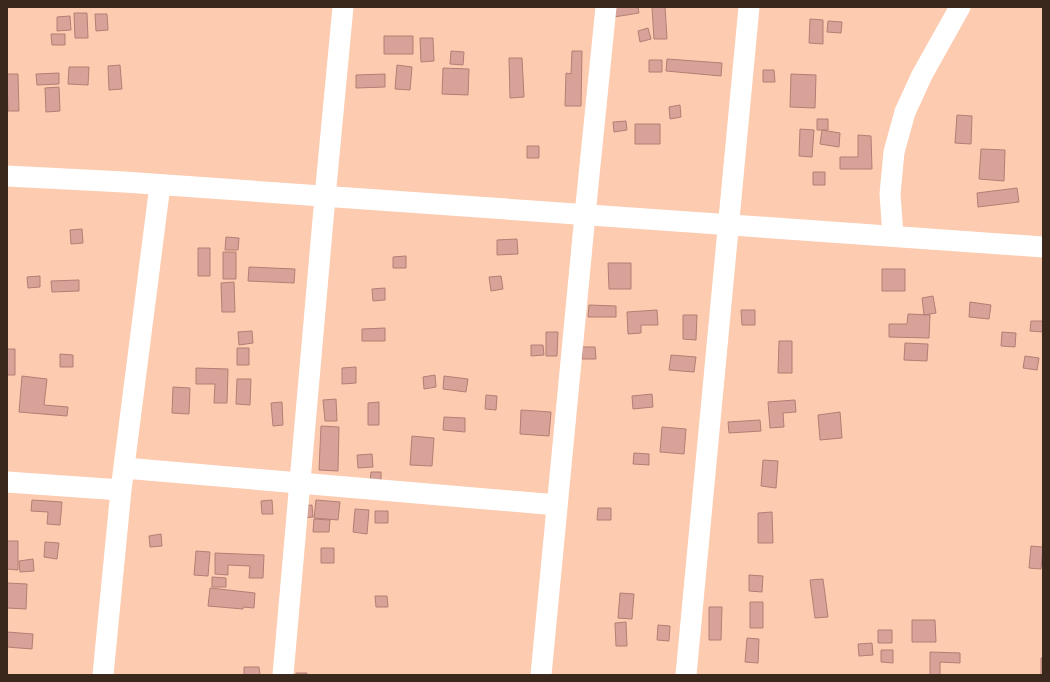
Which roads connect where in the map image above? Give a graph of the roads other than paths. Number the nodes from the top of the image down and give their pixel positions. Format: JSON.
{"nodes":[{"id":1,"x":343,"y":7,"type":"edge"},
{"id":2,"x":605,"y":7,"type":"edge"},
{"id":3,"x":749,"y":7,"type":"edge"},
{"id":4,"x":960,"y":7,"type":"edge"},
{"id":5,"x":7,"y":176,"type":"edge"},
{"id":6,"x":160,"y":185,"type":"junction"},
{"id":7,"x":325,"y":197,"type":"junction"},
{"id":8,"x":585,"y":215,"type":"junction"},
{"id":9,"x":727,"y":225,"type":"junction"},
{"id":10,"x":893,"y":235,"type":"junction"},
{"id":11,"x":1043,"y":246,"type":"edge"},
{"id":12,"x":124,"y":468,"type":"junction"},
{"id":13,"x":7,"y":482,"type":"edge"},
{"id":14,"x":300,"y":483,"type":"junction"},
{"id":15,"x":121,"y":490,"type":"junction"},
{"id":16,"x":557,"y":505,"type":"junction"},
{"id":17,"x":103,"y":675,"type":"edge"},
{"id":18,"x":283,"y":675,"type":"edge"},
{"id":19,"x":541,"y":675,"type":"edge"},
{"id":20,"x":686,"y":675,"type":"edge"}],
"edges":[{"from":1,"to":7,"type":"street"},
{"from":2,"to":8,"type":"street"},
{"from":3,"to":9,"type":"street"},
{"from":4,"to":10,"type":"street"},
{"from":5,"to":6,"type":"street"},
{"from":6,"to":7,"type":"street"},
{"from":6,"to":12,"type":"street"},
{"from":7,"to":8,"type":"street"},
{"from":7,"to":14,"type":"street"},
{"from":8,"to":9,"type":"street"},
{"from":8,"to":16,"type":"street"},
{"from":9,"to":10,"type":"street"},
{"from":9,"to":20,"type":"street"},
{"from":10,"to":11,"type":"street"},
{"from":12,"to":14,"type":"street"},
{"from":12,"to":15,"type":"street"},
{"from":13,"to":15,"type":"street"},
{"from":14,"to":16,"type":"street"},
{"from":14,"to":18,"type":"street"},
{"from":15,"to":17,"type":"street"},
{"from":16,"to":19,"type":"street"}]}
